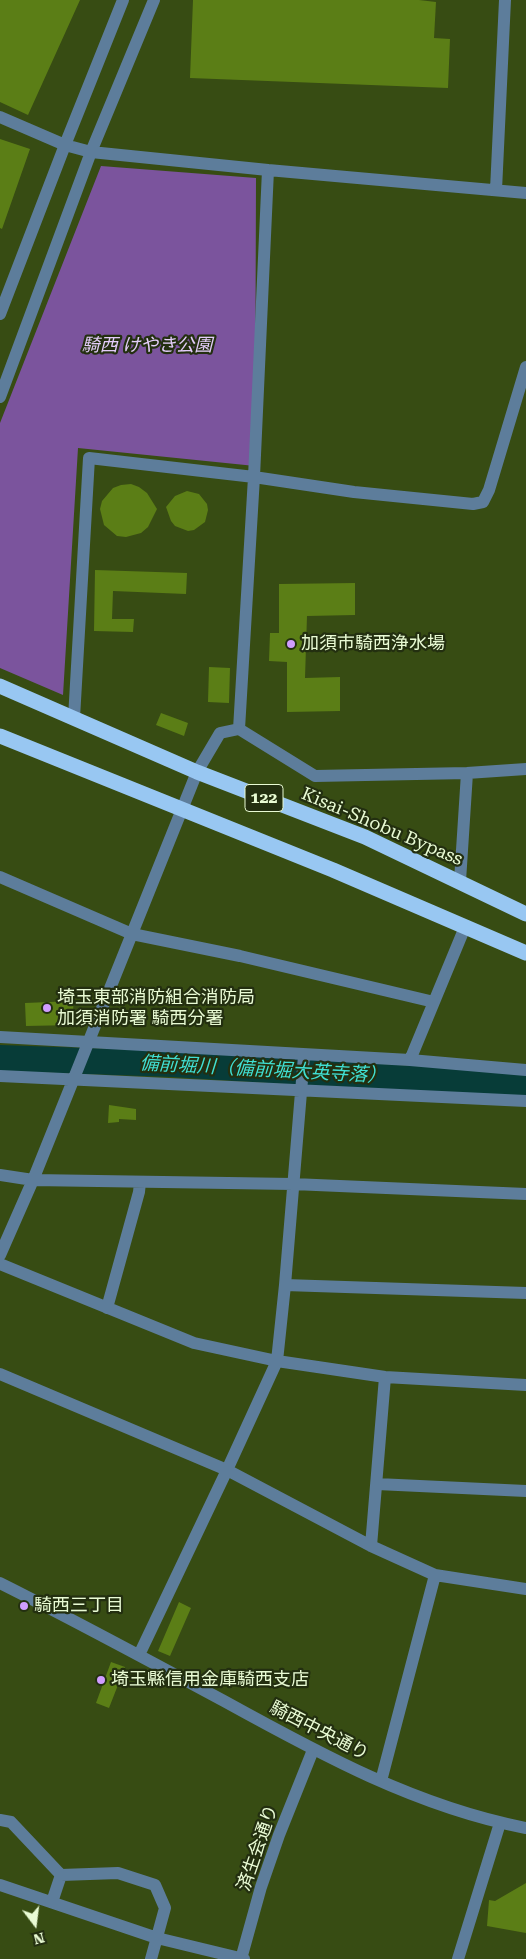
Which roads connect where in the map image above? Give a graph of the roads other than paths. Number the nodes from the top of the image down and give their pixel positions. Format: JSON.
{"nodes":[{"id":1,"x":124,"y":0,"type":"edge"},
{"id":2,"x":154,"y":0,"type":"edge"},
{"id":3,"x":505,"y":0,"type":"edge"},
{"id":4,"x":0,"y":118,"type":"edge"},
{"id":5,"x":65,"y":145,"type":"junction"},
{"id":6,"x":91,"y":152,"type":"junction"},
{"id":7,"x":268,"y":170,"type":"junction"},
{"id":8,"x":496,"y":190,"type":"junction"},
{"id":9,"x":526,"y":193,"type":"edge"},
{"id":10,"x":0,"y":314,"type":"edge"},
{"id":11,"x":526,"y":367,"type":"edge"},
{"id":12,"x":0,"y":397,"type":"edge"},
{"id":13,"x":254,"y":477,"type":"junction"},
{"id":14,"x":0,"y":686,"type":"edge"},
{"id":15,"x":74,"y":718,"type":"junction"},
{"id":16,"x":239,"y":729,"type":"junction"},
{"id":17,"x":0,"y":736,"type":"edge"},
{"id":18,"x":526,"y":769,"type":"edge"},
{"id":19,"x":197,"y":772,"type":"junction"},
{"id":20,"x":467,"y":773,"type":"junction"},
{"id":21,"x":182,"y":809,"type":"junction"},
{"id":22,"x":0,"y":877,"type":"edge"},
{"id":23,"x":460,"y":881,"type":"junction"},
{"id":24,"x":526,"y":914,"type":"edge"},
{"id":25,"x":464,"y":927,"type":"junction"},
{"id":26,"x":132,"y":934,"type":"junction"},
{"id":27,"x":526,"y":954,"type":"edge"},
{"id":28,"x":434,"y":1002,"type":"junction"},
{"id":29,"x":0,"y":1037,"type":"edge"},
{"id":30,"x":88,"y":1042,"type":"junction"},
{"id":31,"x":304,"y":1058,"type":"junction"},
{"id":32,"x":410,"y":1060,"type":"junction"},
{"id":33,"x":526,"y":1070,"type":"edge"},
{"id":34,"x":74,"y":1075,"type":"junction"},
{"id":35,"x":0,"y":1076,"type":"edge"},
{"id":36,"x":302,"y":1087,"type":"junction"},
{"id":37,"x":526,"y":1101,"type":"edge"},
{"id":38,"x":0,"y":1175,"type":"edge"},
{"id":39,"x":33,"y":1180,"type":"junction"},
{"id":40,"x":140,"y":1182,"type":"junction"},
{"id":41,"x":293,"y":1184,"type":"junction"},
{"id":42,"x":526,"y":1194,"type":"edge"},
{"id":43,"x":0,"y":1255,"type":"edge"},
{"id":44,"x":0,"y":1264,"type":"edge"},
{"id":45,"x":285,"y":1285,"type":"junction"},
{"id":46,"x":526,"y":1293,"type":"edge"},
{"id":47,"x":107,"y":1308,"type":"junction"},
{"id":48,"x":277,"y":1361,"type":"junction"},
{"id":49,"x":0,"y":1374,"type":"edge"},
{"id":50,"x":386,"y":1377,"type":"junction"},
{"id":51,"x":526,"y":1385,"type":"edge"},
{"id":52,"x":228,"y":1470,"type":"junction"},
{"id":53,"x":377,"y":1484,"type":"junction"},
{"id":54,"x":526,"y":1491,"type":"edge"},
{"id":55,"x":371,"y":1546,"type":"junction"},
{"id":56,"x":435,"y":1575,"type":"junction"},
{"id":57,"x":0,"y":1583,"type":"edge"},
{"id":58,"x":526,"y":1589,"type":"edge"},
{"id":59,"x":139,"y":1655,"type":"junction"},
{"id":60,"x":313,"y":1750,"type":"junction"},
{"id":61,"x":381,"y":1781,"type":"junction"},
{"id":62,"x":0,"y":1820,"type":"edge"},
{"id":63,"x":500,"y":1823,"type":"junction"},
{"id":64,"x":526,"y":1828,"type":"edge"},
{"id":65,"x":61,"y":1875,"type":"junction"},
{"id":66,"x":0,"y":1885,"type":"edge"},
{"id":67,"x":52,"y":1902,"type":"junction"},
{"id":68,"x":156,"y":1938,"type":"junction"},
{"id":69,"x":151,"y":1959,"type":"edge"},
{"id":70,"x":242,"y":1959,"type":"edge"},
{"id":71,"x":458,"y":1959,"type":"edge"}],
"edges":[{"from":1,"to":5,"type":"street"},
{"from":2,"to":6,"type":"street"},
{"from":3,"to":8,"type":"street"},
{"from":4,"to":5,"type":"street"},
{"from":5,"to":6,"type":"street"},
{"from":5,"to":10,"type":"street"},
{"from":6,"to":7,"type":"street"},
{"from":6,"to":12,"type":"street"},
{"from":7,"to":8,"type":"street"},
{"from":7,"to":13,"type":"street"},
{"from":8,"to":9,"type":"street"},
{"from":11,"to":13,"type":"street"},
{"from":13,"to":15,"type":"street"},
{"from":13,"to":16,"type":"street"},
{"from":14,"to":15,"type":"highway","name":"Kisai-Shobu Bypass","number":"122"},
{"from":15,"to":19,"type":"highway","name":"Kisai-Shobu Bypass","number":"122"},
{"from":16,"to":19,"type":"street"},
{"from":16,"to":20,"type":"street"},
{"from":17,"to":21,"type":"highway","number":"122"},
{"from":18,"to":20,"type":"street"},
{"from":19,"to":21,"type":"street"},
{"from":19,"to":23,"type":"highway","name":"Kisai-Shobu Bypass","number":"122"},
{"from":20,"to":23,"type":"street"},
{"from":21,"to":25,"type":"highway","number":"122"},
{"from":21,"to":26,"type":"street"},
{"from":22,"to":26,"type":"street"},
{"from":23,"to":24,"type":"highway","name":"Kisai-Shobu Bypass","number":"122"},
{"from":25,"to":27,"type":"highway","number":"122"},
{"from":25,"to":28,"type":"street"},
{"from":26,"to":28,"type":"street"},
{"from":26,"to":30,"type":"street"},
{"from":28,"to":32,"type":"street"},
{"from":29,"to":30,"type":"street"},
{"from":30,"to":31,"type":"street"},
{"from":30,"to":34,"type":"street"},
{"from":31,"to":32,"type":"street"},
{"from":31,"to":36,"type":"street"},
{"from":32,"to":33,"type":"street"},
{"from":34,"to":35,"type":"street"},
{"from":34,"to":36,"type":"street"},
{"from":34,"to":39,"type":"street"},
{"from":36,"to":37,"type":"street"},
{"from":36,"to":41,"type":"street"},
{"from":38,"to":39,"type":"street"},
{"from":39,"to":40,"type":"street"},
{"from":39,"to":43,"type":"street"},
{"from":40,"to":41,"type":"street"},
{"from":40,"to":47,"type":"street"},
{"from":41,"to":42,"type":"street"},
{"from":41,"to":45,"type":"street"},
{"from":44,"to":47,"type":"street"},
{"from":45,"to":46,"type":"street"},
{"from":45,"to":48,"type":"street"},
{"from":47,"to":48,"type":"street"},
{"from":48,"to":50,"type":"street"},
{"from":48,"to":52,"type":"street"},
{"from":49,"to":52,"type":"street"},
{"from":50,"to":51,"type":"street"},
{"from":50,"to":53,"type":"street"},
{"from":52,"to":55,"type":"street"},
{"from":52,"to":59,"type":"street"},
{"from":53,"to":54,"type":"street"},
{"from":53,"to":55,"type":"street"},
{"from":55,"to":56,"type":"street"},
{"from":56,"to":58,"type":"street"},
{"from":56,"to":61,"type":"street"},
{"from":57,"to":59,"type":"street","name":"騎西中央通り"},
{"from":59,"to":60,"type":"street","name":"騎西中央通り"},
{"from":60,"to":61,"type":"street","name":"騎西中央通り"},
{"from":60,"to":70,"type":"street","name":"済生会通り"},
{"from":61,"to":63,"type":"street","name":"騎西中央通り"},
{"from":62,"to":65,"type":"street"},
{"from":63,"to":64,"type":"street","name":"騎西中央通り"},
{"from":63,"to":71,"type":"street"},
{"from":65,"to":67,"type":"street"},
{"from":65,"to":68,"type":"street"},
{"from":66,"to":67,"type":"street"},
{"from":67,"to":68,"type":"street"},
{"from":68,"to":69,"type":"street"},
{"from":68,"to":70,"type":"street"}]}
